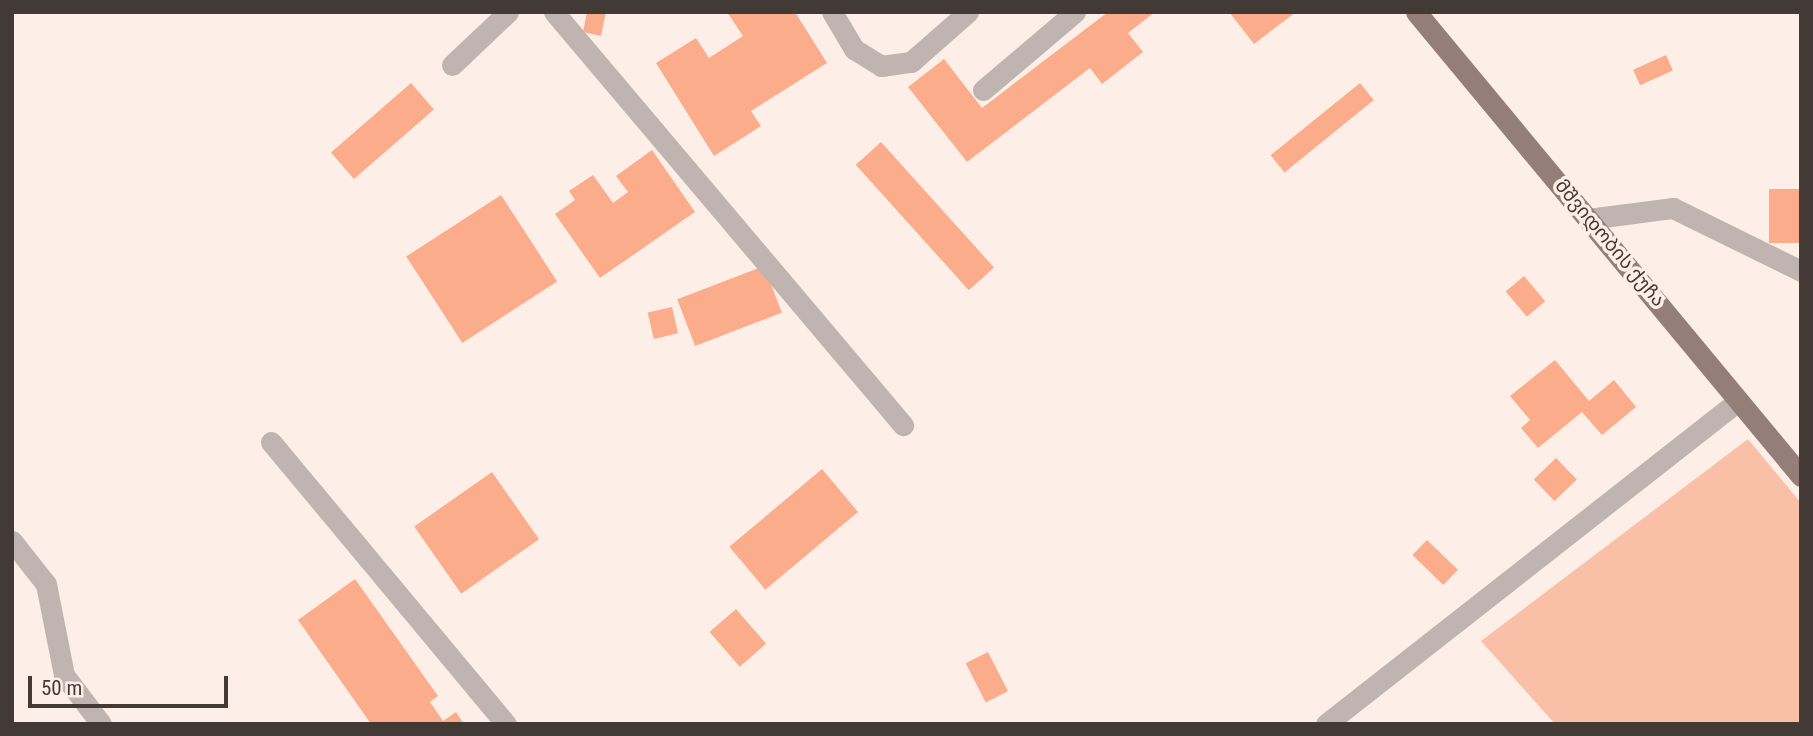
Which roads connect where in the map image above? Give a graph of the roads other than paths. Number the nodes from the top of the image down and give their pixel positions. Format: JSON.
{"nodes":[{"id":1,"x":508,"y":12,"type":"edge"},
{"id":2,"x":554,"y":12,"type":"edge"},
{"id":3,"x":831,"y":12,"type":"edge"},
{"id":4,"x":968,"y":12,"type":"edge"},
{"id":5,"x":1075,"y":12,"type":"edge"},
{"id":6,"x":1416,"y":12,"type":"edge"},
{"id":7,"x":452,"y":65,"type":"dead end"},
{"id":8,"x":983,"y":90,"type":"dead end"},
{"id":9,"x":1588,"y":219,"type":"junction"},
{"id":10,"x":1801,"y":271,"type":"edge"},
{"id":11,"x":1738,"y":401,"type":"junction"},
{"id":12,"x":903,"y":425,"type":"dead end"},
{"id":13,"x":271,"y":442,"type":"dead end"},
{"id":14,"x":1801,"y":476,"type":"edge"},
{"id":15,"x":12,"y":541,"type":"edge"},
{"id":16,"x":101,"y":724,"type":"edge"},
{"id":17,"x":506,"y":724,"type":"edge"},
{"id":18,"x":1326,"y":724,"type":"edge"}],
"edges":[{"from":1,"to":7,"type":"street"},
{"from":2,"to":12,"type":"street"},
{"from":3,"to":4,"type":"street"},
{"from":5,"to":8,"type":"street"},
{"from":6,"to":9,"type":"main road","name":"მშვიდობის ქუჩა"},
{"from":9,"to":10,"type":"street"},
{"from":9,"to":11,"type":"main road","name":"მშვიდობის ქუჩა"},
{"from":11,"to":14,"type":"main road","name":"მშვიდობის ქუჩა"},
{"from":11,"to":18,"type":"street"},
{"from":13,"to":17,"type":"street"},
{"from":15,"to":16,"type":"street"}]}
